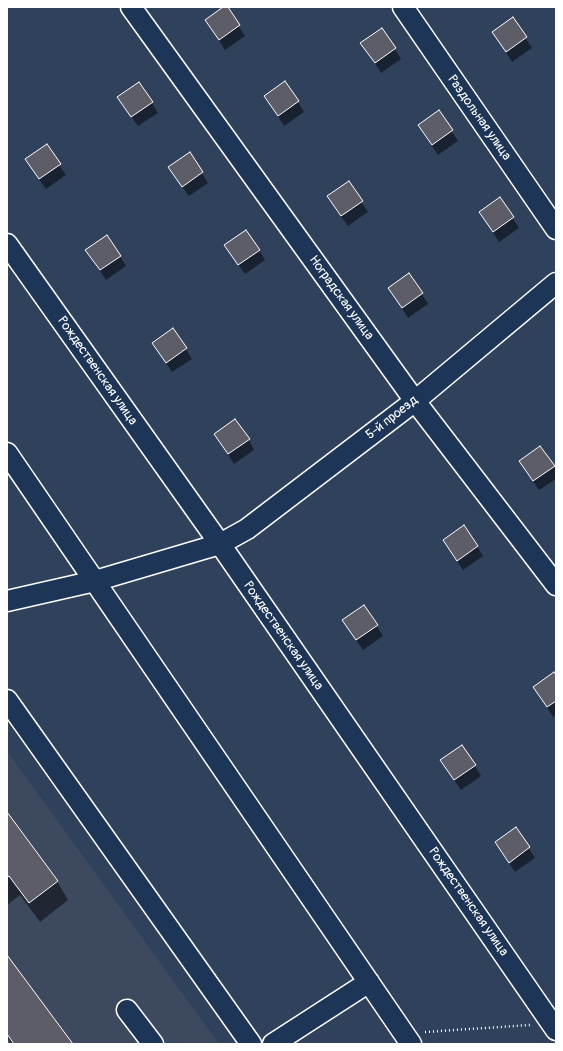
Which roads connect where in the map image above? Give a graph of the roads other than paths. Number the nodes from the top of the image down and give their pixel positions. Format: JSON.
{"nodes":[{"id":1,"x":131,"y":7,"type":"edge"},
{"id":2,"x":403,"y":7,"type":"edge"},
{"id":3,"x":556,"y":228,"type":"edge"},
{"id":4,"x":7,"y":244,"type":"edge"},
{"id":5,"x":556,"y":283,"type":"edge"},
{"id":6,"x":415,"y":401,"type":"junction"},
{"id":7,"x":7,"y":453,"type":"edge"},
{"id":8,"x":220,"y":544,"type":"junction"},
{"id":9,"x":95,"y":581,"type":"junction"},
{"id":10,"x":556,"y":585,"type":"edge"},
{"id":11,"x":7,"y":601,"type":"edge"},
{"id":12,"x":7,"y":700,"type":"edge"},
{"id":13,"x":369,"y":982,"type":"junction"},
{"id":14,"x":127,"y":1010,"type":"dead end"},
{"id":15,"x":554,"y":1027,"type":"edge"},
{"id":16,"x":407,"y":1038,"type":"edge"},
{"id":17,"x":153,"y":1044,"type":"edge"},
{"id":18,"x":251,"y":1044,"type":"edge"},
{"id":19,"x":273,"y":1044,"type":"edge"}],
"edges":[{"from":1,"to":6,"type":"street","name":"Ноградская улица"},
{"from":2,"to":3,"type":"street","name":"Раздольная улица"},
{"from":4,"to":8,"type":"street","name":"Рождественская улица"},
{"from":5,"to":6,"type":"street","name":"5-й проезд"},
{"from":6,"to":8,"type":"street","name":"5-й проезд"},
{"from":6,"to":10,"type":"street","name":"Ноградская улица"},
{"from":7,"to":9,"type":"street"},
{"from":8,"to":9,"type":"street","name":"5-й проезд"},
{"from":8,"to":15,"type":"street","name":"Рождественская улица"},
{"from":9,"to":11,"type":"street","name":"5-й проезд"},
{"from":9,"to":13,"type":"street"},
{"from":12,"to":18,"type":"street"},
{"from":13,"to":16,"type":"street"},
{"from":13,"to":19,"type":"street"},
{"from":14,"to":17,"type":"street"}]}
